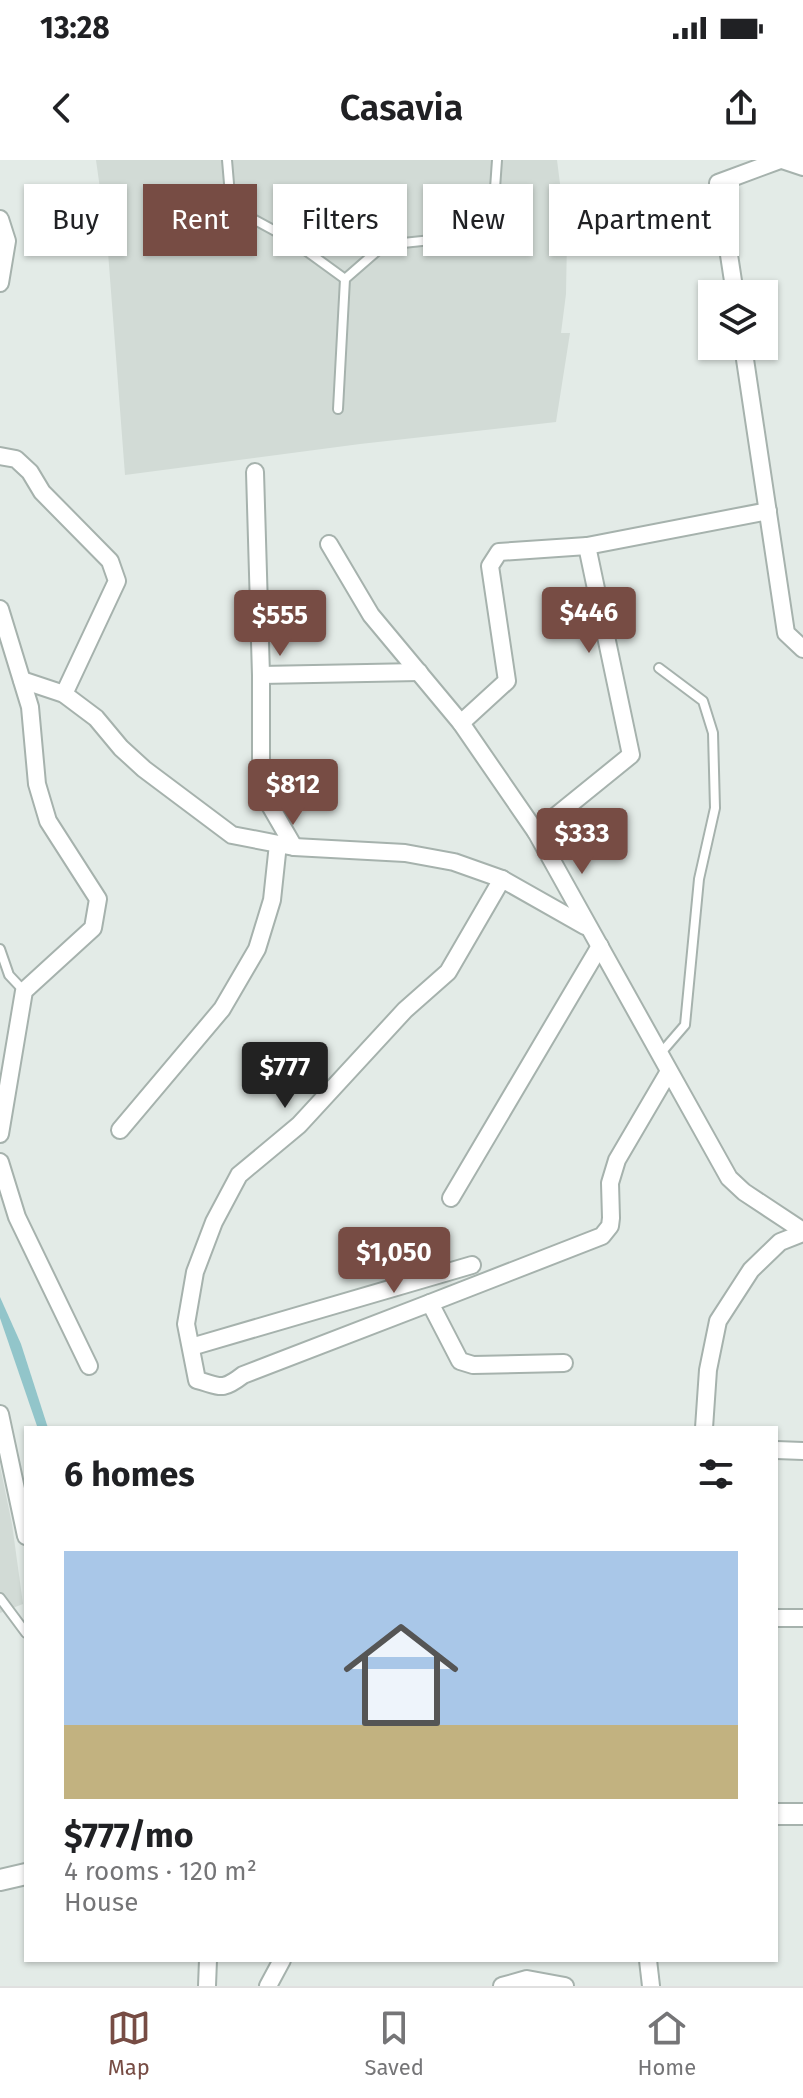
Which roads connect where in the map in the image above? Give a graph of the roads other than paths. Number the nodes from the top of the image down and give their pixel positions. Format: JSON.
{"nodes":[{"id":1,"x":227,"y":160,"type":"edge"},
{"id":2,"x":497,"y":160,"type":"edge"},
{"id":3,"x":781,"y":160,"type":"edge"},
{"id":4,"x":803,"y":167,"type":"edge"},
{"id":5,"x":0,"y":219,"type":"edge"},
{"id":6,"x":345,"y":279,"type":"junction"},
{"id":7,"x":733,"y":280,"type":"edge"},
{"id":8,"x":0,"y":283,"type":"edge"},
{"id":9,"x":745,"y":360,"type":"edge"},
{"id":10,"x":338,"y":409,"type":"dead end"},
{"id":11,"x":0,"y":456,"type":"edge"},
{"id":12,"x":255,"y":472,"type":"dead end"},
{"id":13,"x":768,"y":511,"type":"junction"},
{"id":14,"x":329,"y":544,"type":"dead end"},
{"id":15,"x":587,"y":546,"type":"junction"},
{"id":16,"x":0,"y":609,"type":"edge"},
{"id":17,"x":803,"y":649,"type":"edge"},
{"id":18,"x":659,"y":668,"type":"dead end"},
{"id":19,"x":419,"y":672,"type":"junction"},
{"id":20,"x":261,"y":675,"type":"junction"},
{"id":21,"x":22,"y":680,"type":"junction"},
{"id":22,"x":64,"y":694,"type":"junction"},
{"id":23,"x":461,"y":723,"type":"junction"},
{"id":24,"x":536,"y":832,"type":"junction"},
{"id":25,"x":286,"y":846,"type":"junction"},
{"id":26,"x":502,"y":879,"type":"junction"},
{"id":27,"x":587,"y":926,"type":"junction"},
{"id":28,"x":600,"y":946,"type":"junction"},
{"id":29,"x":0,"y":949,"type":"edge"},
{"id":30,"x":24,"y":991,"type":"junction"},
{"id":31,"x":660,"y":1054,"type":"junction"},
{"id":32,"x":668,"y":1073,"type":"junction"},
{"id":33,"x":120,"y":1130,"type":"dead end"},
{"id":34,"x":0,"y":1134,"type":"edge"},
{"id":35,"x":0,"y":1162,"type":"edge"},
{"id":36,"x":451,"y":1198,"type":"dead end"},
{"id":37,"x":803,"y":1232,"type":"edge"},
{"id":38,"x":472,"y":1265,"type":"dead end"},
{"id":39,"x":430,"y":1303,"type":"junction"},
{"id":40,"x":191,"y":1347,"type":"junction"},
{"id":41,"x":564,"y":1363,"type":"dead end"},
{"id":42,"x":89,"y":1366,"type":"dead end"},
{"id":43,"x":0,"y":1414,"type":"edge"},
{"id":44,"x":704,"y":1426,"type":"edge"},
{"id":45,"x":778,"y":1450,"type":"edge"},
{"id":46,"x":803,"y":1451,"type":"edge"},
{"id":47,"x":24,"y":1527,"type":"edge"},
{"id":48,"x":0,"y":1598,"type":"edge"},
{"id":49,"x":778,"y":1618,"type":"edge"},
{"id":50,"x":803,"y":1618,"type":"edge"},
{"id":51,"x":24,"y":1630,"type":"edge"},
{"id":52,"x":778,"y":1814,"type":"edge"},
{"id":53,"x":803,"y":1814,"type":"edge"},
{"id":54,"x":24,"y":1874,"type":"edge"},
{"id":55,"x":0,"y":1879,"type":"edge"},
{"id":56,"x":208,"y":1962,"type":"edge"},
{"id":57,"x":281,"y":1962,"type":"edge"},
{"id":58,"x":648,"y":1962,"type":"edge"},
{"id":59,"x":207,"y":1986,"type":"edge"},
{"id":60,"x":268,"y":1986,"type":"edge"},
{"id":61,"x":502,"y":1986,"type":"edge"},
{"id":62,"x":565,"y":1986,"type":"edge"},
{"id":63,"x":651,"y":1986,"type":"edge"}],
"edges":[{"from":1,"to":6,"type":"lane"},
{"from":2,"to":6,"type":"lane"},
{"from":3,"to":4,"type":"street"},
{"from":3,"to":7,"type":"street"},
{"from":5,"to":8,"type":"street"},
{"from":6,"to":10,"type":"lane"},
{"from":9,"to":13,"type":"street"},
{"from":11,"to":22,"type":"street"},
{"from":12,"to":20,"type":"street"},
{"from":13,"to":15,"type":"street"},
{"from":13,"to":17,"type":"street"},
{"from":14,"to":19,"type":"street"},
{"from":15,"to":23,"type":"street"},
{"from":15,"to":24,"type":"street"},
{"from":16,"to":21,"type":"street"},
{"from":18,"to":31,"type":"lane"},
{"from":19,"to":20,"type":"street"},
{"from":19,"to":23,"type":"street"},
{"from":20,"to":25,"type":"street"},
{"from":21,"to":22,"type":"street"},
{"from":21,"to":30,"type":"street"},
{"from":22,"to":25,"type":"street"},
{"from":23,"to":24,"type":"street"},
{"from":24,"to":27,"type":"street"},
{"from":25,"to":26,"type":"street"},
{"from":25,"to":33,"type":"street"},
{"from":26,"to":27,"type":"street"},
{"from":26,"to":40,"type":"street"},
{"from":27,"to":28,"type":"street"},
{"from":28,"to":31,"type":"street"},
{"from":28,"to":36,"type":"street"},
{"from":29,"to":30,"type":"lane"},
{"from":30,"to":34,"type":"street"},
{"from":31,"to":32,"type":"street"},
{"from":32,"to":37,"type":"street"},
{"from":32,"to":39,"type":"street"},
{"from":35,"to":42,"type":"street"},
{"from":37,"to":44,"type":"street"},
{"from":38,"to":40,"type":"street"},
{"from":39,"to":40,"type":"street"},
{"from":39,"to":41,"type":"street"},
{"from":43,"to":47,"type":"street"},
{"from":45,"to":46,"type":"street"},
{"from":48,"to":51,"type":"lane"},
{"from":49,"to":50,"type":"street"},
{"from":52,"to":53,"type":"street"},
{"from":54,"to":55,"type":"street"},
{"from":56,"to":59,"type":"street"},
{"from":57,"to":60,"type":"street"},
{"from":58,"to":63,"type":"street"},
{"from":61,"to":62,"type":"street"}]}
